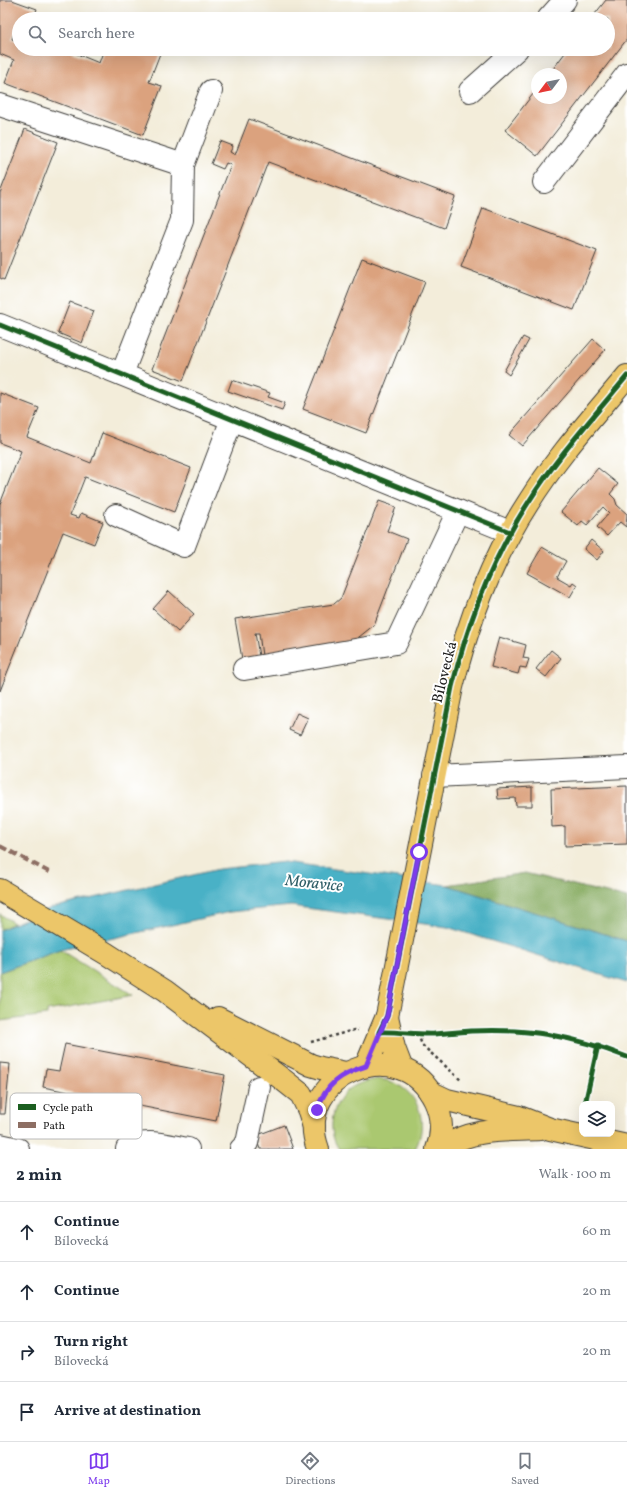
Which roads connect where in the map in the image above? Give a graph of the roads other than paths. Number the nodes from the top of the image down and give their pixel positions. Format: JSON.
{"nodes":[{"id":1,"x":565,"y":0,"type":"edge"},
{"id":2,"x":554,"y":12,"type":"edge"},
{"id":3,"x":509,"y":56,"type":"edge"},
{"id":4,"x":627,"y":74,"type":"edge"},
{"id":5,"x":211,"y":91,"type":"dead end"},
{"id":6,"x":470,"y":91,"type":"dead end"},
{"id":7,"x":0,"y":105,"type":"edge"},
{"id":8,"x":183,"y":166,"type":"junction"},
{"id":9,"x":544,"y":182,"type":"dead end"},
{"id":10,"x":0,"y":325,"type":"edge"},
{"id":11,"x":122,"y":374,"type":"junction"},
{"id":12,"x":627,"y":376,"type":"edge"},
{"id":13,"x":232,"y":419,"type":"junction"},
{"id":14,"x":458,"y":511,"type":"junction"},
{"id":15,"x":116,"y":515,"type":"dead end"},
{"id":16,"x":510,"y":532,"type":"junction"},
{"id":17,"x":244,"y":669,"type":"dead end"},
{"id":18,"x":627,"y":766,"type":"edge"},
{"id":19,"x":432,"y":784,"type":"junction"},
{"id":20,"x":0,"y":890,"type":"edge"},
{"id":21,"x":165,"y":991,"type":"junction"},
{"id":22,"x":389,"y":1024,"type":"junction"},
{"id":23,"x":356,"y":1069,"type":"junction"},
{"id":24,"x":402,"y":1070,"type":"junction"},
{"id":25,"x":259,"y":1087,"type":"dead end"},
{"id":26,"x":430,"y":1092,"type":"junction"},
{"id":27,"x":314,"y":1127,"type":"junction"},
{"id":28,"x":550,"y":1129,"type":"junction"},
{"id":29,"x":617,"y":1144,"type":"edge"},
{"id":30,"x":0,"y":1145,"type":"edge"},
{"id":31,"x":18,"y":1149,"type":"edge"},
{"id":32,"x":128,"y":1149,"type":"edge"},
{"id":33,"x":188,"y":1149,"type":"edge"},
{"id":34,"x":241,"y":1149,"type":"edge"},
{"id":35,"x":318,"y":1149,"type":"edge"},
{"id":36,"x":437,"y":1149,"type":"edge"},
{"id":37,"x":441,"y":1149,"type":"edge"}],
"edges":[{"from":1,"to":2,"type":"street"},
{"from":3,"to":6,"type":"street"},
{"from":4,"to":9,"type":"street"},
{"from":5,"to":8,"type":"street"},
{"from":7,"to":8,"type":"street"},
{"from":8,"to":11,"type":"street"},
{"from":10,"to":11,"type":"street"},
{"from":11,"to":13,"type":"street"},
{"from":12,"to":16,"type":"main road","name":"Bílovecká"},
{"from":13,"to":14,"type":"street"},
{"from":13,"to":15,"type":"street"},
{"from":14,"to":16,"type":"street"},
{"from":14,"to":17,"type":"street"},
{"from":16,"to":19,"type":"main road","name":"Bílovecká"},
{"from":18,"to":19,"type":"street"},
{"from":19,"to":22,"type":"main road","name":"Bílovecká"},
{"from":20,"to":21,"type":"main road"},
{"from":21,"to":23,"type":"main road"},
{"from":21,"to":27,"type":"main road"},
{"from":22,"to":23,"type":"main road"},
{"from":22,"to":24,"type":"main road"},
{"from":23,"to":24,"type":"main road"},
{"from":23,"to":27,"type":"main road"},
{"from":24,"to":26,"type":"main road"},
{"from":25,"to":34,"type":"street"},
{"from":26,"to":28,"type":"main road"},
{"from":26,"to":36,"type":"main road"},
{"from":27,"to":35,"type":"main road"},
{"from":28,"to":29,"type":"main road"},
{"from":28,"to":37,"type":"main road"},
{"from":30,"to":31,"type":"street"},
{"from":32,"to":33,"type":"street"}]}
